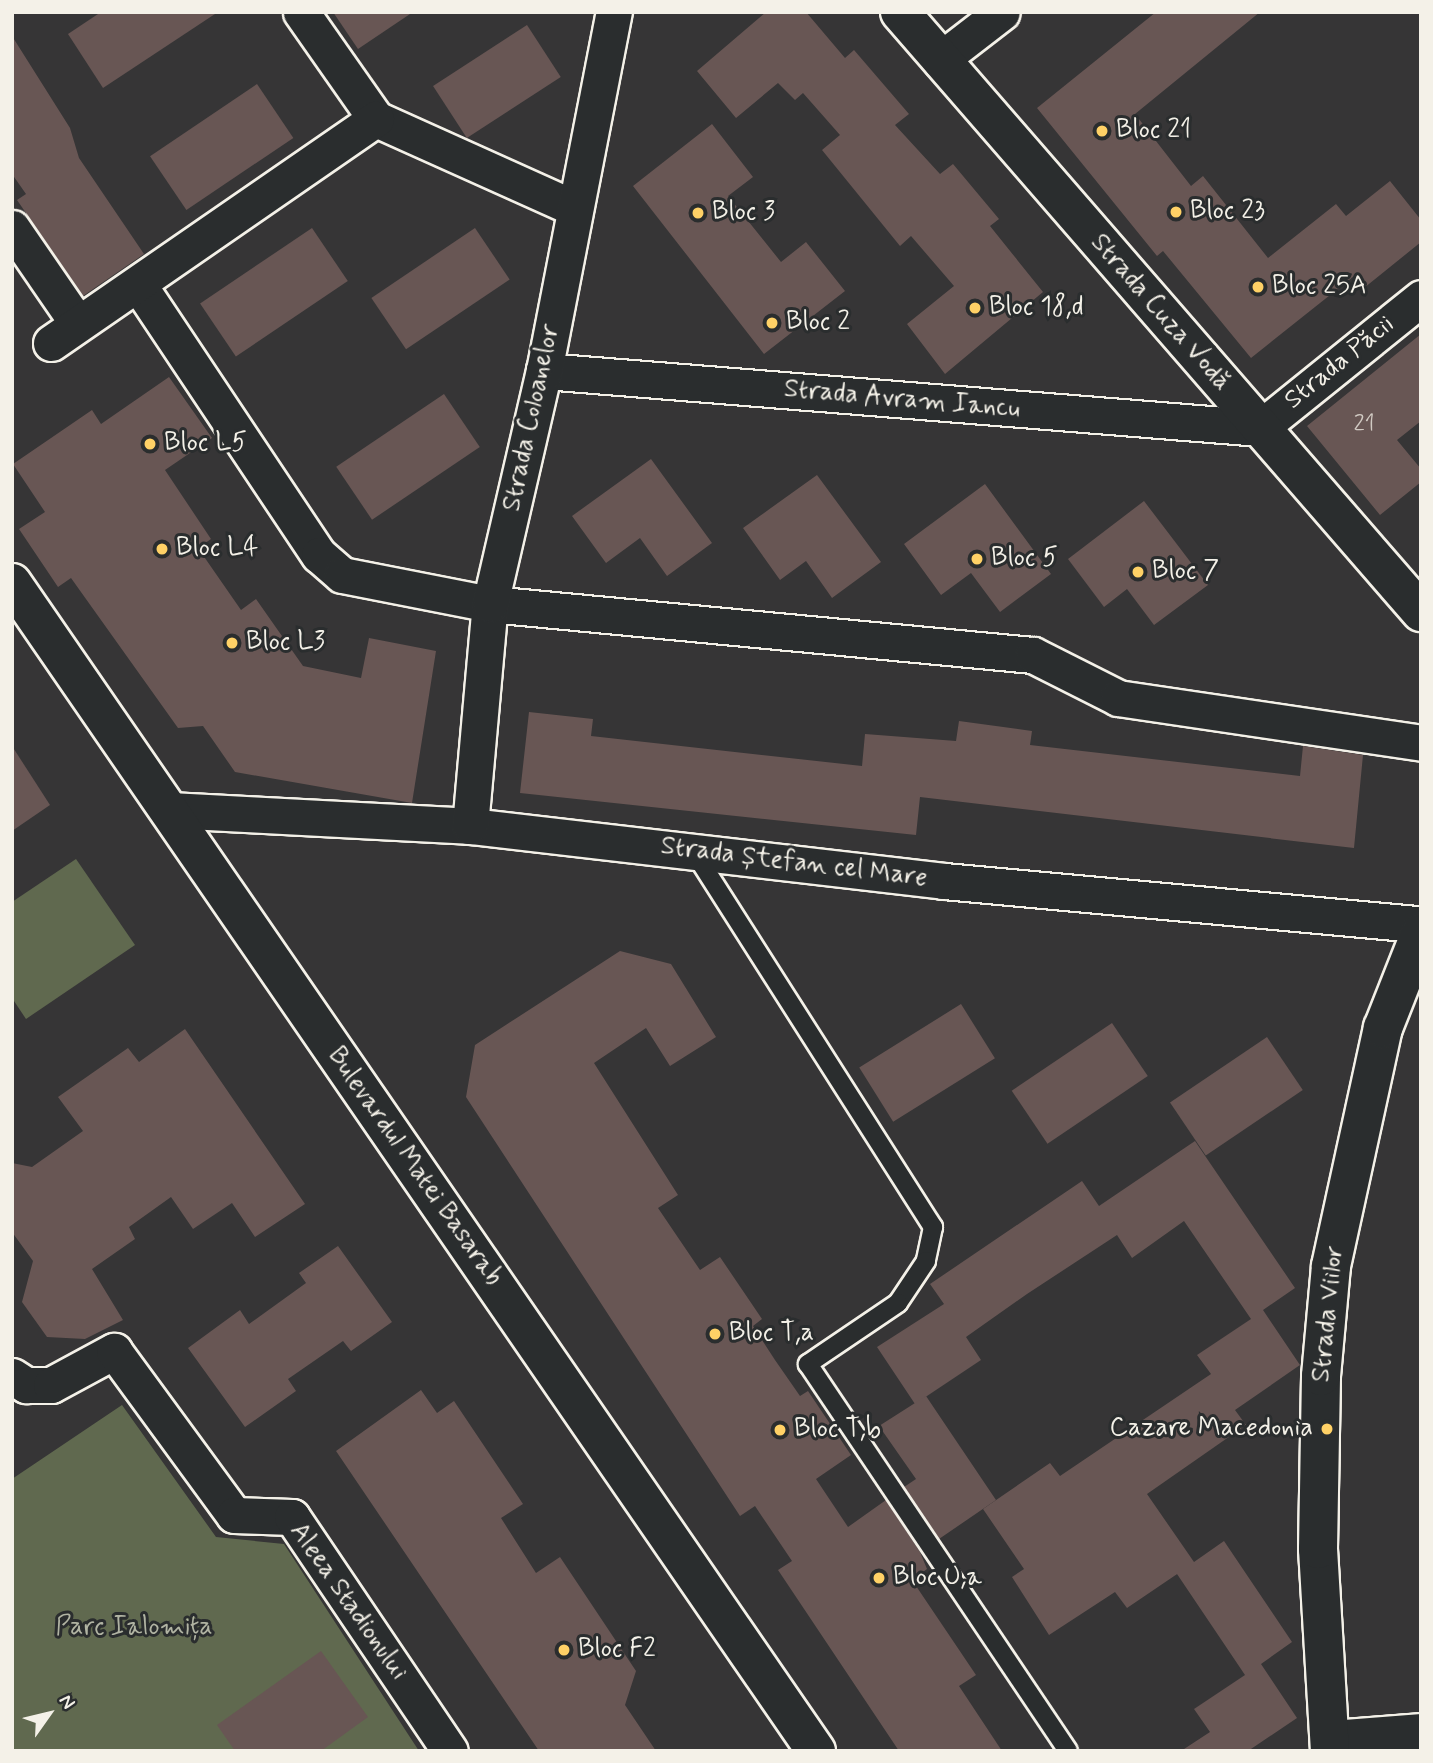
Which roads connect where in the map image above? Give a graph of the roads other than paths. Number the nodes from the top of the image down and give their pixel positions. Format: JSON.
{"nodes":[{"id":1,"x":301,"y":12,"type":"edge"},
{"id":2,"x":614,"y":12,"type":"edge"},
{"id":3,"x":900,"y":12,"type":"edge"},
{"id":4,"x":1002,"y":12,"type":"edge"},
{"id":5,"x":940,"y":60,"type":"junction"},
{"id":6,"x":376,"y":119,"type":"junction"},
{"id":7,"x":574,"y":208,"type":"junction"},
{"id":8,"x":12,"y":228,"type":"edge"},
{"id":9,"x":138,"y":284,"type":"junction"},
{"id":10,"x":1421,"y":298,"type":"edge"},
{"id":11,"x":544,"y":371,"type":"junction"},
{"id":12,"x":1260,"y":428,"type":"junction"},
{"id":13,"x":12,"y":583,"type":"edge"},
{"id":14,"x":490,"y":604,"type":"junction"},
{"id":15,"x":1421,"y":612,"type":"edge"},
{"id":16,"x":1421,"y":743,"type":"edge"},
{"id":17,"x":168,"y":810,"type":"junction"},
{"id":18,"x":470,"y":826,"type":"junction"},
{"id":19,"x":694,"y":852,"type":"junction"},
{"id":20,"x":1421,"y":924,"type":"edge"},
{"id":21,"x":1421,"y":932,"type":"edge"},
{"id":22,"x":12,"y":1376,"type":"edge"},
{"id":23,"x":1421,"y":1731,"type":"edge"},
{"id":24,"x":1330,"y":1744,"type":"edge"},
{"id":25,"x":450,"y":1751,"type":"edge"},
{"id":26,"x":816,"y":1751,"type":"edge"},
{"id":27,"x":1068,"y":1751,"type":"edge"}],
"edges":[{"from":1,"to":6,"type":"street"},
{"from":2,"to":7,"type":"street","name":"Strada Coloanelor"},
{"from":3,"to":5,"type":"street","name":"Strada Cuza Vodă"},
{"from":4,"to":5,"type":"street"},
{"from":5,"to":12,"type":"street","name":"Strada Cuza Vodă"},
{"from":6,"to":7,"type":"street"},
{"from":6,"to":9,"type":"street"},
{"from":7,"to":11,"type":"street","name":"Strada Coloanelor"},
{"from":8,"to":9,"type":"street"},
{"from":9,"to":14,"type":"street"},
{"from":10,"to":12,"type":"street","name":"Strada Păcii"},
{"from":11,"to":12,"type":"street","name":"Strada Avram Iancu"},
{"from":11,"to":14,"type":"street","name":"Strada Coloanelor"},
{"from":12,"to":15,"type":"street","name":"Strada Cuza Vodă"},
{"from":13,"to":17,"type":"street","name":"Bulevardul Matei Basarab"},
{"from":14,"to":16,"type":"street"},
{"from":14,"to":18,"type":"street","name":"Strada Coloanelor"},
{"from":17,"to":18,"type":"street","name":"Strada Ștefan cel Mare"},
{"from":17,"to":26,"type":"street","name":"Bulevardul Matei Basarab"},
{"from":18,"to":19,"type":"street","name":"Strada Ștefan cel Mare"},
{"from":19,"to":20,"type":"street","name":"Strada Ștefan cel Mare"},
{"from":19,"to":27,"type":"lane"},
{"from":21,"to":24,"type":"street","name":"Strada Viilor"},
{"from":22,"to":25,"type":"street","name":"Aleea Stadionului"},
{"from":23,"to":24,"type":"street"}]}
